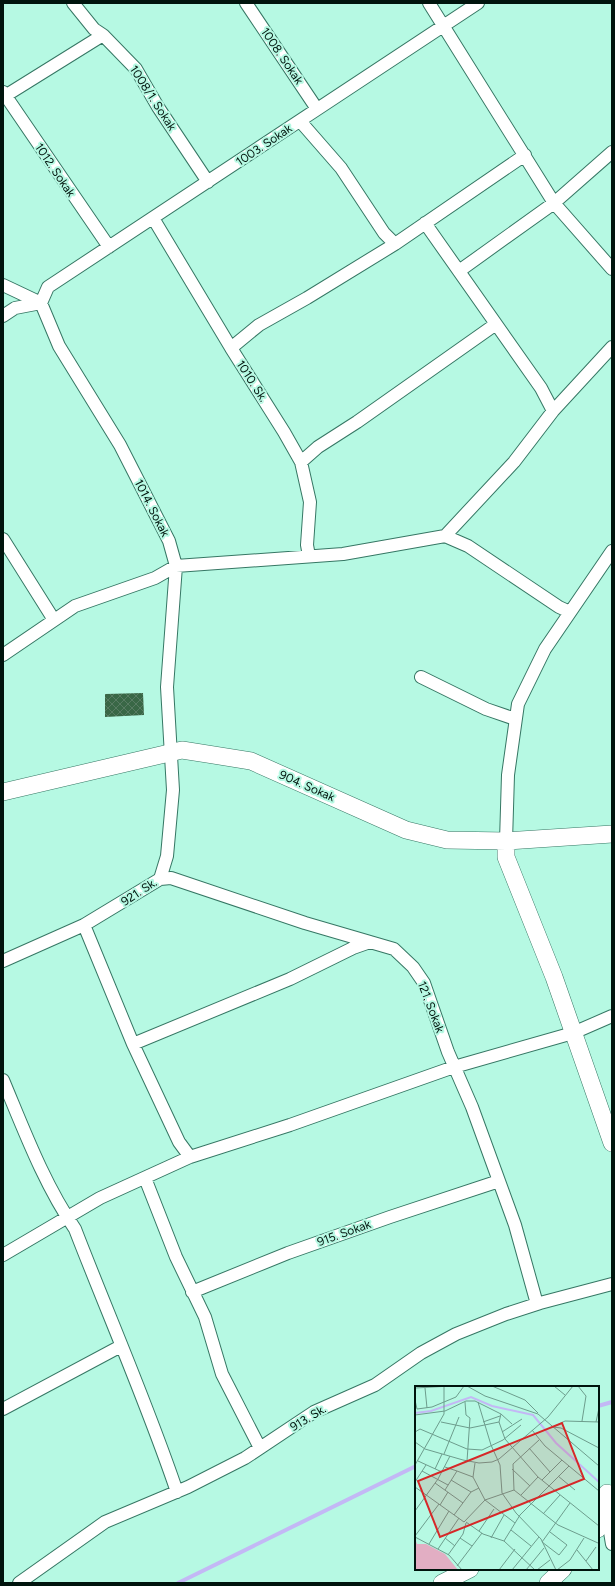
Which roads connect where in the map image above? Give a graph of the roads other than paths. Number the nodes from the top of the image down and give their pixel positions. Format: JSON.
{"nodes":[{"id":1,"x":74,"y":3,"type":"edge"},
{"id":2,"x":246,"y":3,"type":"edge"},
{"id":3,"x":429,"y":3,"type":"edge"},
{"id":4,"x":478,"y":3,"type":"edge"},
{"id":5,"x":442,"y":26,"type":"junction"},
{"id":6,"x":103,"y":35,"type":"junction"},
{"id":7,"x":4,"y":94,"type":"edge"},
{"id":8,"x":317,"y":109,"type":"junction"},
{"id":9,"x":300,"y":121,"type":"junction"},
{"id":10,"x":612,"y":152,"type":"edge"},
{"id":11,"x":525,"y":155,"type":"junction"},
{"id":12,"x":208,"y":182,"type":"junction"},
{"id":13,"x":554,"y":203,"type":"junction"},
{"id":14,"x":153,"y":218,"type":"junction"},
{"id":15,"x":425,"y":223,"type":"junction"},
{"id":16,"x":395,"y":244,"type":"junction"},
{"id":17,"x":108,"y":247,"type":"junction"},
{"id":18,"x":610,"y":261,"type":"edge"},
{"id":19,"x":459,"y":272,"type":"junction"},
{"id":20,"x":3,"y":285,"type":"edge"},
{"id":21,"x":41,"y":303,"type":"junction"},
{"id":22,"x":3,"y":316,"type":"edge"},
{"id":23,"x":496,"y":324,"type":"junction"},
{"id":24,"x":612,"y":347,"type":"edge"},
{"id":25,"x":231,"y":348,"type":"junction"},
{"id":26,"x":553,"y":411,"type":"junction"},
{"id":27,"x":301,"y":462,"type":"junction"},
{"id":28,"x":445,"y":536,"type":"junction"},
{"id":29,"x":3,"y":539,"type":"edge"},
{"id":30,"x":612,"y":551,"type":"edge"},
{"id":31,"x":309,"y":556,"type":"junction"},
{"id":32,"x":176,"y":566,"type":"junction"},
{"id":33,"x":570,"y":612,"type":"junction"},
{"id":34,"x":54,"y":620,"type":"junction"},
{"id":35,"x":3,"y":655,"type":"edge"},
{"id":36,"x":421,"y":678,"type":"dead end"},
{"id":37,"x":516,"y":719,"type":"junction"},
{"id":38,"x":170,"y":753,"type":"junction"},
{"id":39,"x":3,"y":792,"type":"edge"},
{"id":40,"x":612,"y":834,"type":"edge"},
{"id":41,"x":506,"y":841,"type":"junction"},
{"id":42,"x":160,"y":879,"type":"junction"},
{"id":43,"x":84,"y":925,"type":"junction"},
{"id":44,"x":370,"y":942,"type":"junction"},
{"id":45,"x":3,"y":961,"type":"edge"},
{"id":46,"x":612,"y":1016,"type":"edge"},
{"id":47,"x":573,"y":1032,"type":"junction"},
{"id":48,"x":133,"y":1044,"type":"junction"},
{"id":49,"x":454,"y":1067,"type":"junction"},
{"id":50,"x":3,"y":1080,"type":"edge"},
{"id":51,"x":612,"y":1143,"type":"edge"},
{"id":52,"x":190,"y":1157,"type":"junction"},
{"id":53,"x":146,"y":1178,"type":"junction"},
{"id":54,"x":499,"y":1181,"type":"junction"},
{"id":55,"x":67,"y":1217,"type":"junction"},
{"id":56,"x":3,"y":1255,"type":"edge"},
{"id":57,"x":612,"y":1284,"type":"edge"},
{"id":58,"x":192,"y":1292,"type":"junction"},
{"id":59,"x":537,"y":1304,"type":"junction"},
{"id":60,"x":121,"y":1346,"type":"junction"},
{"id":61,"x":3,"y":1409,"type":"edge"},
{"id":62,"x":260,"y":1448,"type":"junction"},
{"id":63,"x":177,"y":1492,"type":"junction"},
{"id":64,"x":606,"y":1494,"type":"edge"},
{"id":65,"x":602,"y":1521,"type":"edge"},
{"id":66,"x":612,"y":1544,"type":"edge"},
{"id":67,"x":468,"y":1570,"type":"edge"},
{"id":68,"x":562,"y":1570,"type":"edge"},
{"id":69,"x":18,"y":1583,"type":"edge"},
{"id":70,"x":442,"y":1583,"type":"edge"},
{"id":71,"x":548,"y":1583,"type":"edge"}],
"edges":[{"from":1,"to":6,"type":"street","name":"1008/1. Sokak"},
{"from":2,"to":8,"type":"street","name":"1008. Sokak"},
{"from":3,"to":5,"type":"street"},
{"from":4,"to":5,"type":"street","name":"1003. Sokak"},
{"from":5,"to":8,"type":"street","name":"1003. Sokak"},
{"from":5,"to":11,"type":"street"},
{"from":6,"to":7,"type":"street"},
{"from":6,"to":12,"type":"street","name":"1008/1. Sokak"},
{"from":7,"to":17,"type":"street","name":"1012. Sokak"},
{"from":8,"to":9,"type":"street","name":"1003. Sokak"},
{"from":9,"to":12,"type":"street","name":"1003. Sokak"},
{"from":9,"to":16,"type":"street"},
{"from":10,"to":13,"type":"street"},
{"from":11,"to":13,"type":"street"},
{"from":11,"to":15,"type":"street"},
{"from":12,"to":14,"type":"street","name":"1003. Sokak"},
{"from":13,"to":18,"type":"street"},
{"from":13,"to":19,"type":"street"},
{"from":14,"to":17,"type":"street","name":"1003. Sokak"},
{"from":14,"to":25,"type":"street","name":"1010. Sk."},
{"from":15,"to":16,"type":"street"},
{"from":15,"to":19,"type":"street"},
{"from":16,"to":25,"type":"street"},
{"from":17,"to":21,"type":"street","name":"1003. Sokak"},
{"from":19,"to":23,"type":"street"},
{"from":20,"to":21,"type":"street"},
{"from":21,"to":22,"type":"street"},
{"from":21,"to":32,"type":"street","name":"1014. Sokak"},
{"from":23,"to":26,"type":"street"},
{"from":23,"to":27,"type":"street"},
{"from":24,"to":26,"type":"street"},
{"from":25,"to":27,"type":"street","name":"1010. Sk."},
{"from":26,"to":28,"type":"street"},
{"from":27,"to":31,"type":"street","name":"1010. Sk."},
{"from":28,"to":31,"type":"street"},
{"from":28,"to":33,"type":"street"},
{"from":29,"to":34,"type":"street"},
{"from":30,"to":33,"type":"street"},
{"from":31,"to":32,"type":"street"},
{"from":32,"to":34,"type":"street"},
{"from":32,"to":38,"type":"street","name":"1014. Sokak"},
{"from":33,"to":37,"type":"street"},
{"from":34,"to":35,"type":"street"},
{"from":36,"to":37,"type":"street"},
{"from":37,"to":41,"type":"street"},
{"from":38,"to":39,"type":"street","name":"904. Sokak"},
{"from":38,"to":41,"type":"street","name":"904. Sokak"},
{"from":38,"to":42,"type":"street","name":"921. Sk."},
{"from":40,"to":41,"type":"street","name":"904. Sokak"},
{"from":41,"to":47,"type":"street"},
{"from":42,"to":43,"type":"street","name":"921. Sk."},
{"from":42,"to":44,"type":"street","name":"121. Sokak"},
{"from":43,"to":45,"type":"street","name":"921. Sk."},
{"from":43,"to":48,"type":"street"},
{"from":44,"to":48,"type":"street"},
{"from":44,"to":49,"type":"street","name":"121. Sokak"},
{"from":46,"to":47,"type":"street"},
{"from":47,"to":49,"type":"street"},
{"from":47,"to":51,"type":"street"},
{"from":48,"to":52,"type":"street"},
{"from":49,"to":52,"type":"street"},
{"from":49,"to":54,"type":"street","name":"121. Sokak"},
{"from":50,"to":55,"type":"street"},
{"from":52,"to":53,"type":"street"},
{"from":53,"to":55,"type":"street"},
{"from":53,"to":58,"type":"street"},
{"from":54,"to":58,"type":"street","name":"915. Sokak"},
{"from":54,"to":59,"type":"street","name":"121. Sokak"},
{"from":55,"to":56,"type":"street"},
{"from":55,"to":60,"type":"street"},
{"from":57,"to":59,"type":"street","name":"913. Sk."},
{"from":58,"to":62,"type":"street"},
{"from":59,"to":62,"type":"street","name":"913. Sk."},
{"from":60,"to":61,"type":"street"},
{"from":60,"to":63,"type":"street"},
{"from":62,"to":63,"type":"street","name":"913. Sk."},
{"from":63,"to":69,"type":"street","name":"913. Sk."},
{"from":64,"to":65,"type":"street"},
{"from":65,"to":66,"type":"street"},
{"from":67,"to":70,"type":"street"},
{"from":68,"to":71,"type":"street"}]}
